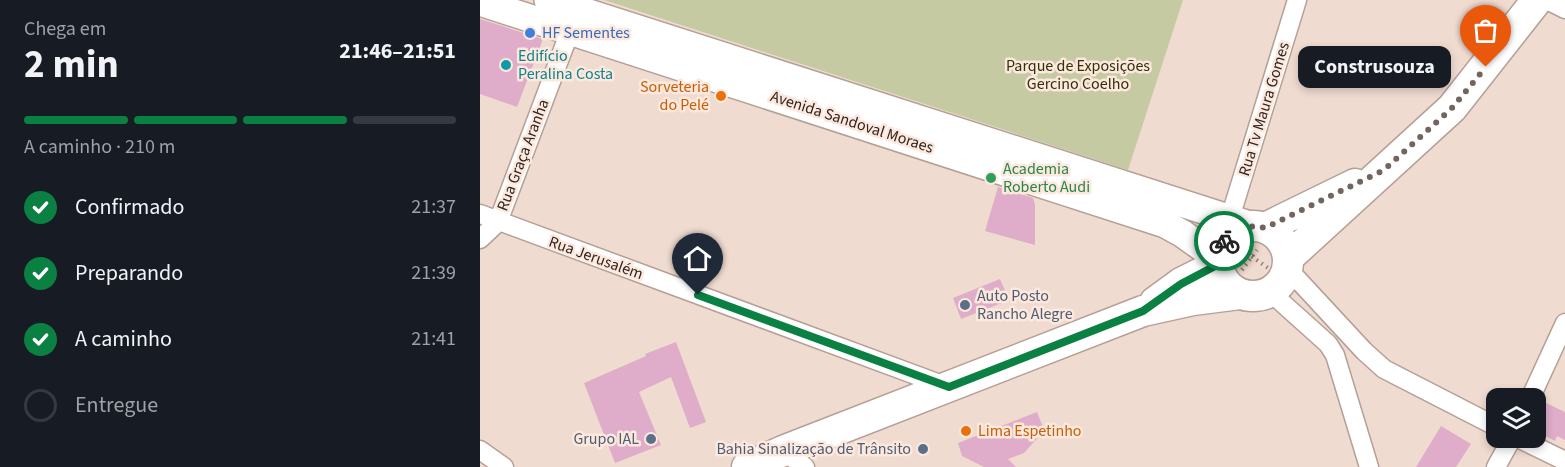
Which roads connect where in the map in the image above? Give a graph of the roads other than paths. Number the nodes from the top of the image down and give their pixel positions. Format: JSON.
{"nodes":[{"id":1,"x":548,"y":0,"type":"edge"},
{"id":2,"x":1297,"y":0,"type":"edge"},
{"id":3,"x":1537,"y":0,"type":"edge"},
{"id":4,"x":1546,"y":0,"type":"edge"},
{"id":5,"x":480,"y":2,"type":"edge"},
{"id":6,"x":1565,"y":9,"type":"edge"},
{"id":7,"x":570,"y":31,"type":"junction"},
{"id":8,"x":643,"y":43,"type":"junction"},
{"id":9,"x":1384,"y":170,"type":"junction"},
{"id":10,"x":480,"y":214,"type":"edge"},
{"id":11,"x":498,"y":222,"type":"junction"},
{"id":12,"x":480,"y":239,"type":"edge"},
{"id":13,"x":1237,"y":253,"type":"junction"},
{"id":14,"x":1275,"y":270,"type":"junction"},
{"id":15,"x":1565,"y":323,"type":"edge"},
{"id":16,"x":949,"y":387,"type":"junction"},
{"id":17,"x":1535,"y":388,"type":"edge"},
{"id":18,"x":1486,"y":421,"type":"edge"},
{"id":19,"x":1506,"y":448,"type":"edge"},
{"id":20,"x":1538,"y":448,"type":"edge"},
{"id":21,"x":480,"y":450,"type":"edge"},
{"id":22,"x":794,"y":459,"type":"edge"},
{"id":23,"x":1565,"y":461,"type":"edge"},
{"id":24,"x":504,"y":467,"type":"edge"},
{"id":25,"x":747,"y":467,"type":"edge"},
{"id":26,"x":1369,"y":467,"type":"edge"},
{"id":27,"x":1496,"y":467,"type":"edge"}],
"edges":[{"from":1,"to":8,"type":"main road","name":"Avenida Sandoval Moraes"},
{"from":2,"to":13,"type":"street","name":"Rua Tv Maura Gomes"},
{"from":3,"to":9,"type":"main road"},
{"from":4,"to":6,"type":"street"},
{"from":5,"to":7,"type":"main road","name":"Avenida Sandoval Moraes"},
{"from":7,"to":8,"type":"main road","name":"Avenida Sandoval Moraes"},
{"from":7,"to":11,"type":"street","name":"Rua Graça Aranha"},
{"from":8,"to":13,"type":"main road","name":"Avenida Sandoval Moraes"},
{"from":8,"to":13,"type":"main road","name":"Avenida Sandoval Moraes"},
{"from":9,"to":13,"type":"main road"},
{"from":9,"to":14,"type":"main road"},
{"from":10,"to":11,"type":"street","name":"Rua Jerusalém"},
{"from":11,"to":12,"type":"street","name":"Rua Graça Aranha"},
{"from":11,"to":16,"type":"street","name":"Rua Jerusalém"},
{"from":13,"to":14,"type":"main road"},
{"from":13,"to":14,"type":"main road"},
{"from":13,"to":16,"type":"main road"},
{"from":14,"to":18,"type":"street"},
{"from":14,"to":26,"type":"street"},
{"from":15,"to":17,"type":"street"},
{"from":16,"to":22,"type":"main road"},
{"from":19,"to":27,"type":"street"},
{"from":20,"to":23,"type":"street"},
{"from":21,"to":24,"type":"street"},
{"from":22,"to":25,"type":"main road"}]}
